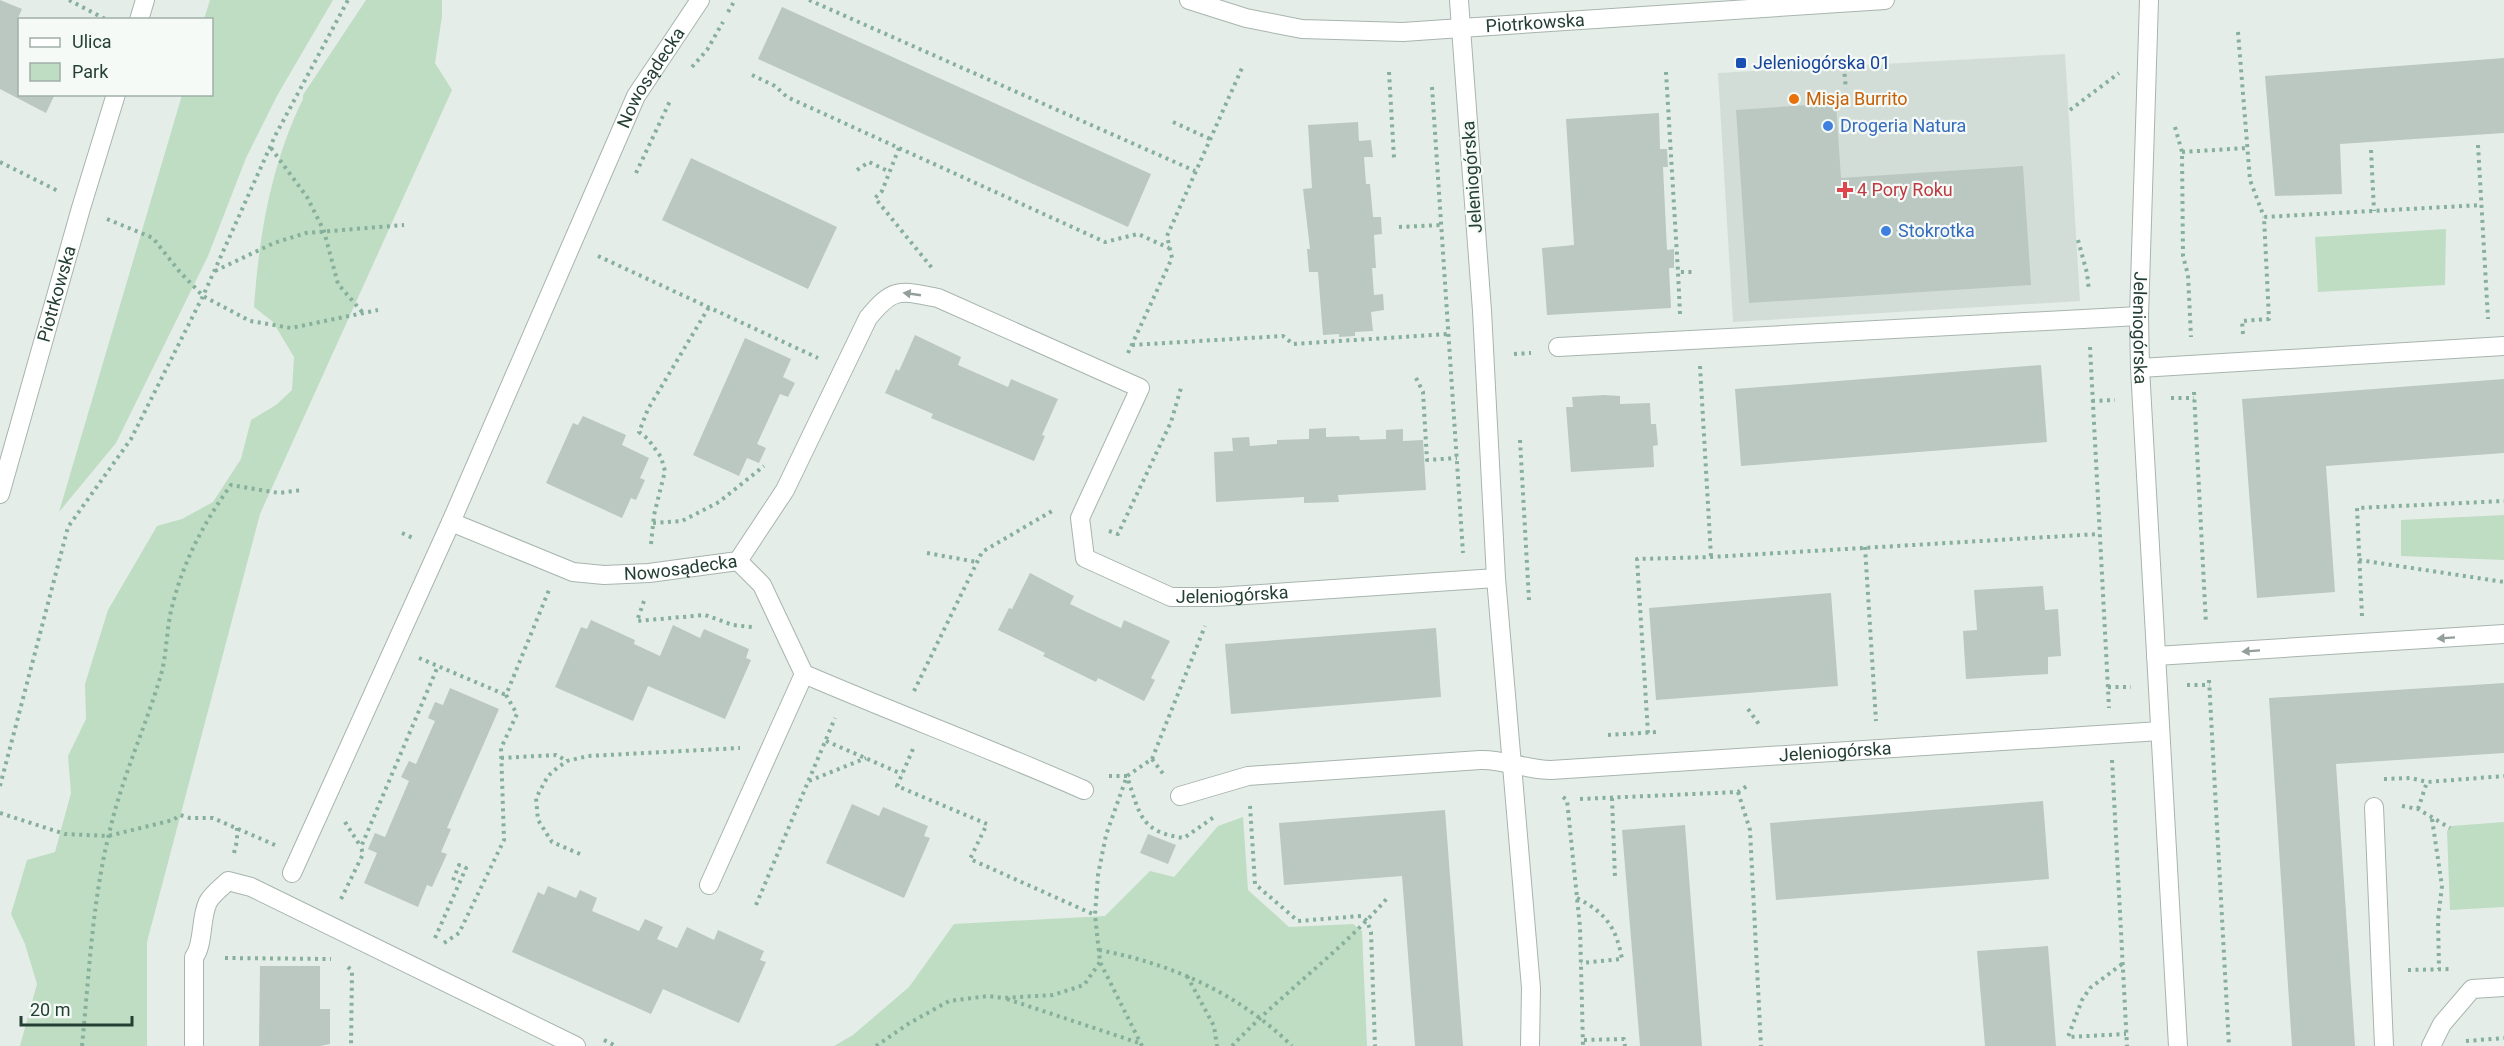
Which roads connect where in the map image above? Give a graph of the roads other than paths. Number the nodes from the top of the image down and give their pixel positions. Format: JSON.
{"nodes":[{"id":1,"x":145,"y":0,"type":"edge"},
{"id":2,"x":700,"y":0,"type":"edge"},
{"id":3,"x":1189,"y":0,"type":"edge"},
{"id":4,"x":1460,"y":0,"type":"edge"},
{"id":5,"x":1885,"y":0,"type":"edge"},
{"id":6,"x":2149,"y":0,"type":"edge"},
{"id":7,"x":140,"y":18,"type":"edge"},
{"id":8,"x":1461,"y":28,"type":"junction"},
{"id":9,"x":115,"y":96,"type":"edge"},
{"id":10,"x":2139,"y":316,"type":"junction"},
{"id":11,"x":2497,"y":346,"type":"edge"},
{"id":12,"x":1558,"y":347,"type":"dead end"},
{"id":13,"x":2140,"y":368,"type":"junction"},
{"id":14,"x":0,"y":494,"type":"edge"},
{"id":15,"x":451,"y":522,"type":"junction"},
{"id":16,"x":738,"y":561,"type":"junction"},
{"id":17,"x":1496,"y":579,"type":"junction"},
{"id":18,"x":2504,"y":634,"type":"edge"},
{"id":19,"x":2156,"y":656,"type":"junction"},
{"id":20,"x":804,"y":674,"type":"junction"},
{"id":21,"x":2160,"y":731,"type":"junction"},
{"id":22,"x":1512,"y":763,"type":"junction"},
{"id":23,"x":1084,"y":790,"type":"dead end"},
{"id":24,"x":1180,"y":796,"type":"dead end"},
{"id":25,"x":2374,"y":807,"type":"dead end"},
{"id":26,"x":292,"y":873,"type":"dead end"},
{"id":27,"x":709,"y":885,"type":"dead end"},
{"id":28,"x":2504,"y":987,"type":"edge"},
{"id":29,"x":194,"y":1046,"type":"edge"},
{"id":30,"x":576,"y":1046,"type":"edge"},
{"id":31,"x":1530,"y":1046,"type":"edge"},
{"id":32,"x":2178,"y":1046,"type":"edge"},
{"id":33,"x":2384,"y":1046,"type":"edge"},
{"id":34,"x":2432,"y":1046,"type":"edge"}],
"edges":[{"from":1,"to":7,"type":"street"},
{"from":2,"to":15,"type":"street","name":"Nowosądecka"},
{"from":3,"to":8,"type":"street","name":"Piotrkowska"},
{"from":4,"to":8,"type":"street","name":"Jeleniogórska"},
{"from":5,"to":8,"type":"street","name":"Piotrkowska"},
{"from":6,"to":10,"type":"street","name":"Jeleniogórska"},
{"from":8,"to":17,"type":"street","name":"Jeleniogórska"},
{"from":9,"to":14,"type":"street","name":"Piotrkowska"},
{"from":10,"to":12,"type":"street"},
{"from":10,"to":13,"type":"street","name":"Jeleniogórska"},
{"from":11,"to":13,"type":"street"},
{"from":13,"to":19,"type":"street","name":"Jeleniogórska"},
{"from":15,"to":16,"type":"street","name":"Nowosądecka"},
{"from":15,"to":26,"type":"street","name":"Nowosądecka"},
{"from":17,"to":16,"type":"street","name":"Jeleniogórska","one_way":true},
{"from":16,"to":20,"type":"street","name":"Nowosądecka"},
{"from":17,"to":22,"type":"street","name":"Jeleniogórska"},
{"from":18,"to":19,"type":"street","one_way":true},
{"from":19,"to":21,"type":"street","name":"Jeleniogórska"},
{"from":20,"to":23,"type":"street"},
{"from":20,"to":27,"type":"street"},
{"from":21,"to":22,"type":"street","name":"Jeleniogórska"},
{"from":21,"to":32,"type":"street","name":"Jeleniogórska"},
{"from":22,"to":24,"type":"street","name":"Jeleniogórska"},
{"from":22,"to":31,"type":"street","name":"Jeleniogórska"},
{"from":25,"to":33,"type":"street"},
{"from":28,"to":34,"type":"street"},
{"from":29,"to":30,"type":"street"}]}
